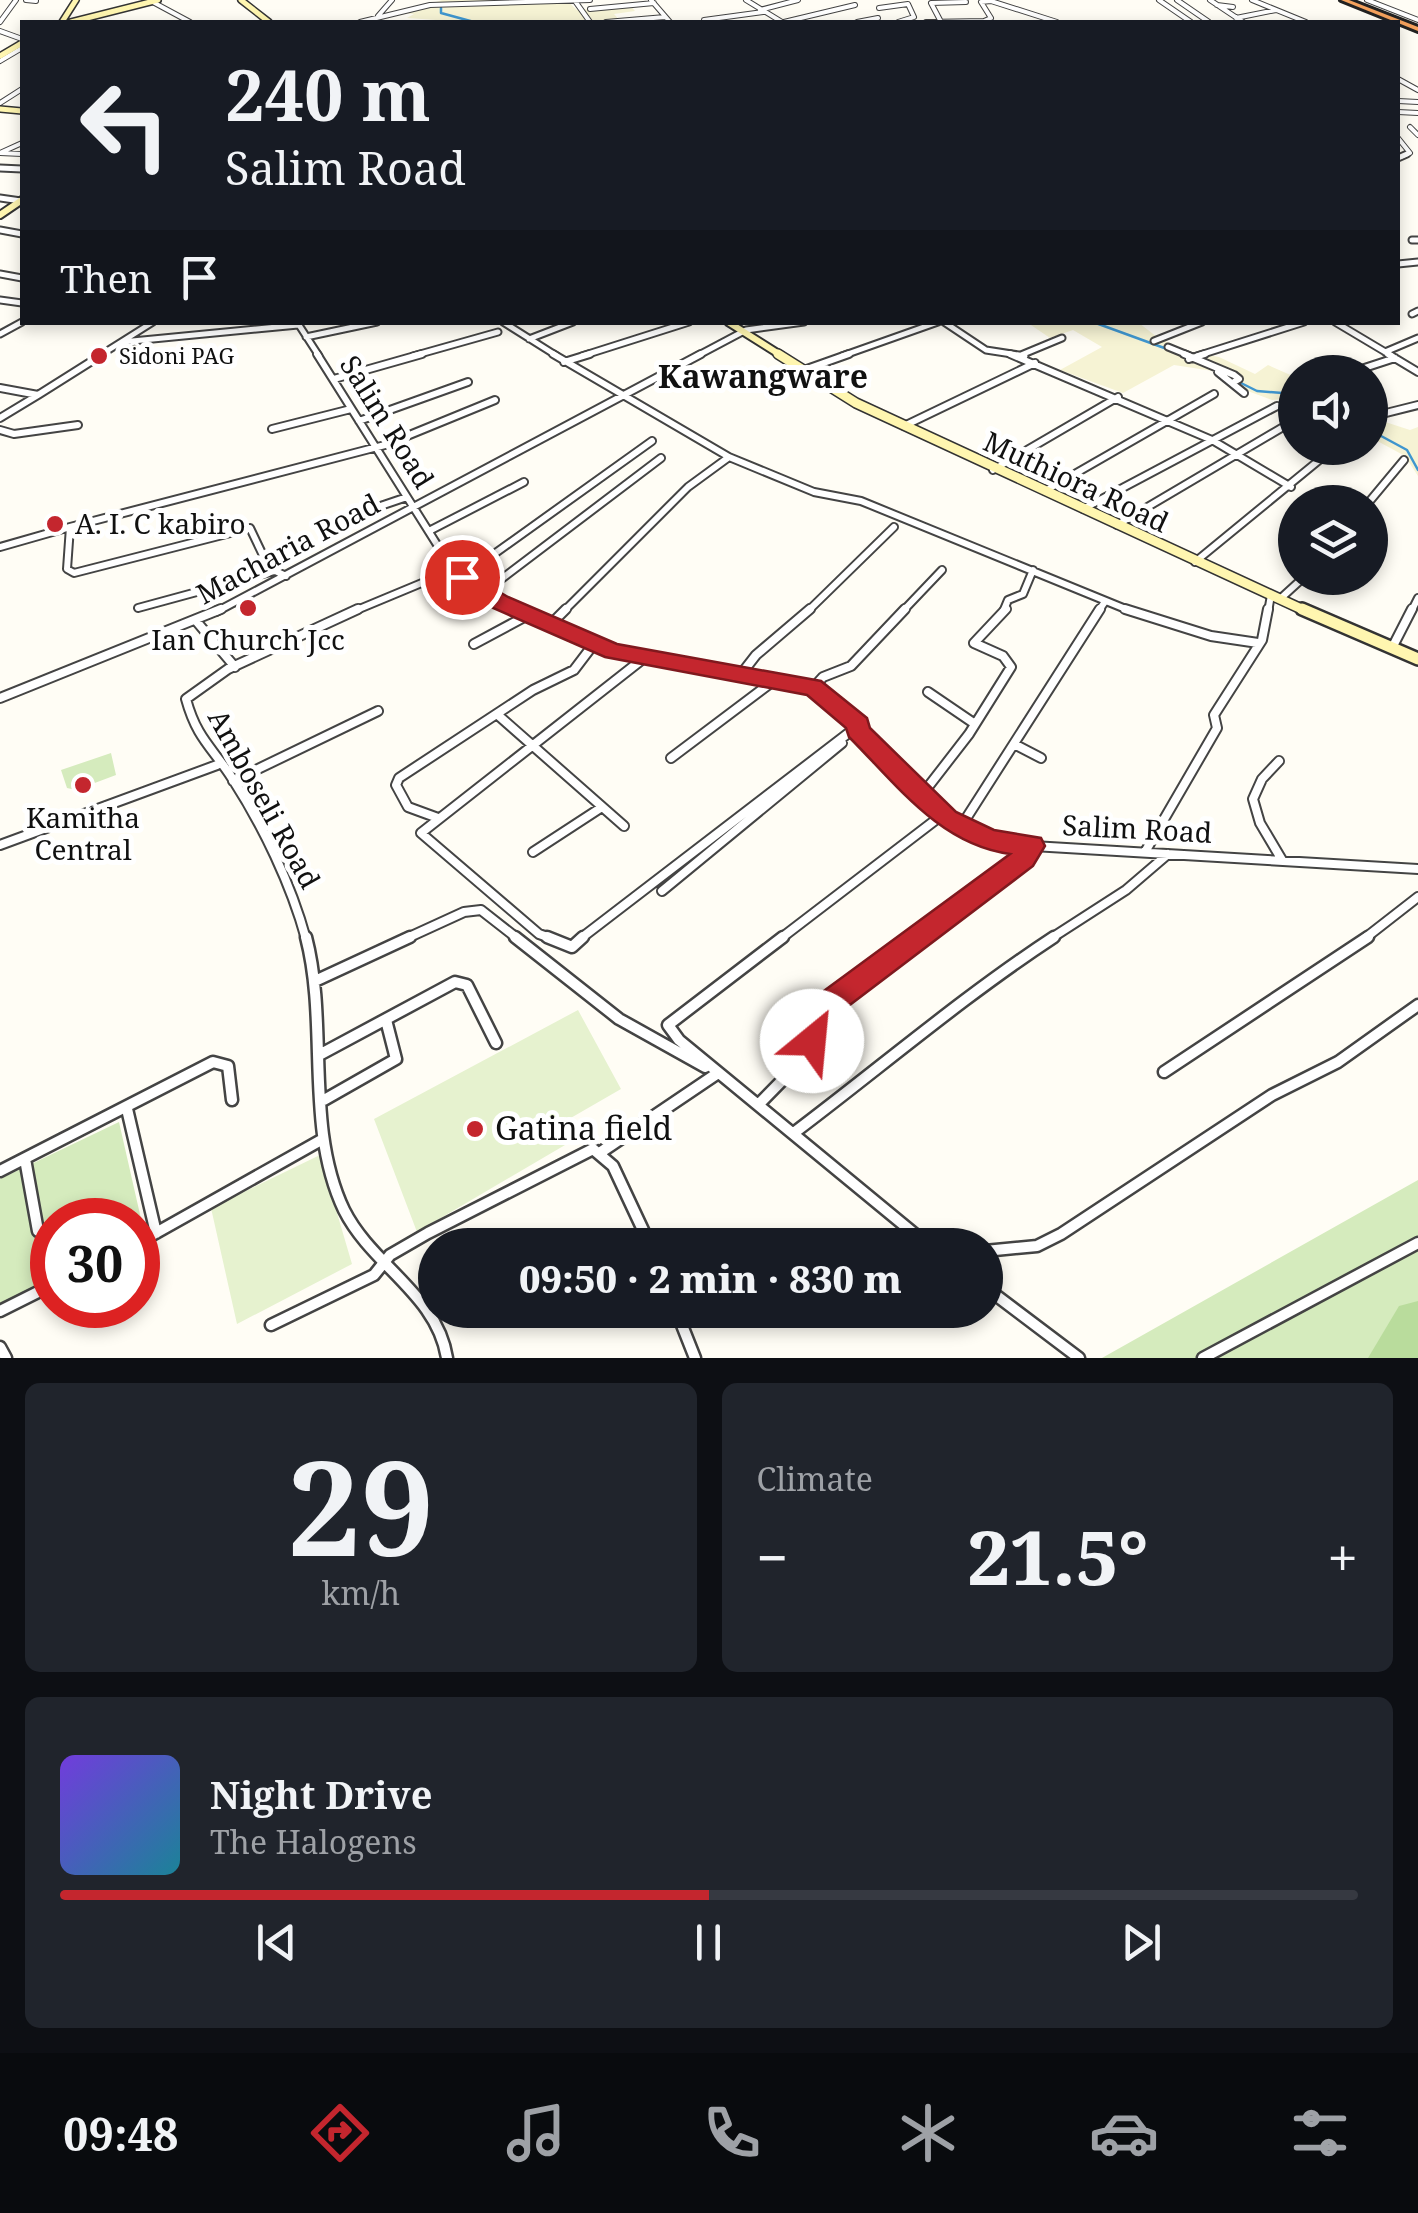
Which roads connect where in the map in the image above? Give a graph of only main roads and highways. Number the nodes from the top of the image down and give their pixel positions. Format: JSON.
{"nodes":[{"id":1,"x":1344,"y":0,"type":"edge"},
{"id":2,"x":1356,"y":0,"type":"edge"},
{"id":3,"x":1387,"y":15,"type":"junction"},
{"id":4,"x":1418,"y":24,"type":"edge"}],
"edges":[{"from":1,"to":3,"type":"highway"},
{"from":2,"to":3,"type":"highway"},
{"from":3,"to":4,"type":"highway"}]}
